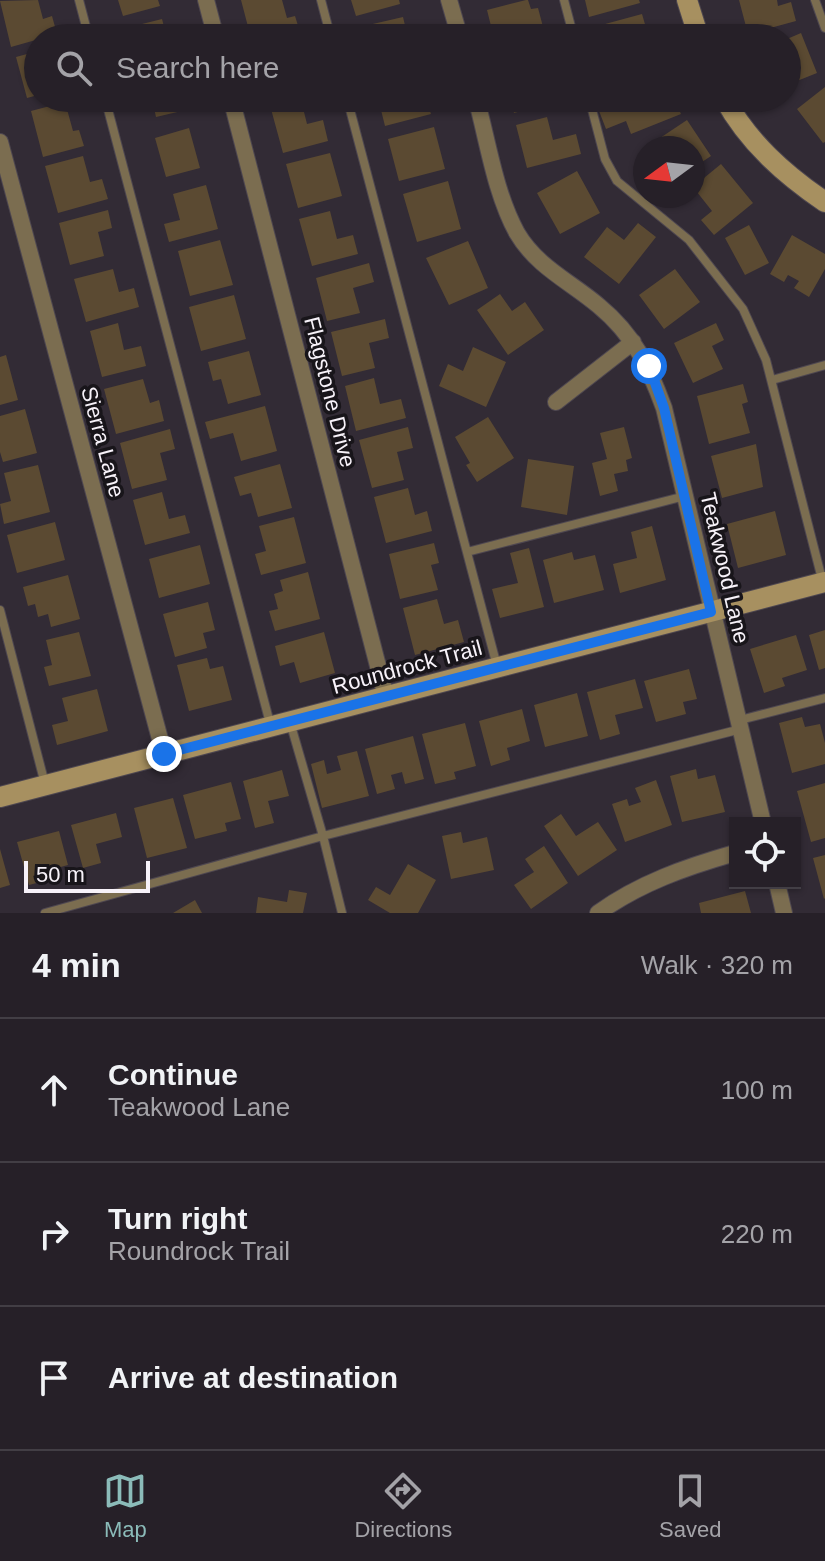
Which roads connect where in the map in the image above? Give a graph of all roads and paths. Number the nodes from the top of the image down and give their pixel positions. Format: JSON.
{"nodes":[{"id":1,"x":79,"y":0,"type":"edge"},
{"id":2,"x":206,"y":0,"type":"edge"},
{"id":3,"x":321,"y":0,"type":"edge"},
{"id":4,"x":449,"y":0,"type":"edge"},
{"id":5,"x":564,"y":0,"type":"edge"},
{"id":6,"x":687,"y":0,"type":"edge"},
{"id":7,"x":815,"y":0,"type":"edge"},
{"id":8,"x":85,"y":24,"type":"edge"},
{"id":9,"x":212,"y":24,"type":"edge"},
{"id":10,"x":327,"y":24,"type":"edge"},
{"id":11,"x":456,"y":24,"type":"edge"},
{"id":12,"x":570,"y":24,"type":"edge"},
{"id":13,"x":695,"y":24,"type":"edge"},
{"id":14,"x":825,"y":28,"type":"edge"},
{"id":15,"x":109,"y":112,"type":"edge"},
{"id":16,"x":235,"y":112,"type":"edge"},
{"id":17,"x":351,"y":112,"type":"edge"},
{"id":18,"x":480,"y":112,"type":"edge"},
{"id":19,"x":593,"y":112,"type":"edge"},
{"id":20,"x":731,"y":112,"type":"edge"},
{"id":21,"x":0,"y":142,"type":"edge"},
{"id":22,"x":825,"y":202,"type":"edge"},
{"id":23,"x":633,"y":342,"type":"junction"},
{"id":24,"x":825,"y":365,"type":"edge"},
{"id":25,"x":772,"y":380,"type":"junction"},
{"id":26,"x":556,"y":402,"type":"dead end"},
{"id":27,"x":686,"y":496,"type":"junction"},
{"id":28,"x":467,"y":552,"type":"junction"},
{"id":29,"x":824,"y":583,"type":"edge"},
{"id":30,"x":0,"y":610,"type":"edge"},
{"id":31,"x":711,"y":612,"type":"junction"},
{"id":32,"x":498,"y":668,"type":"junction"},
{"id":33,"x":386,"y":697,"type":"junction"},
{"id":34,"x":825,"y":698,"type":"edge"},
{"id":35,"x":280,"y":724,"type":"junction"},
{"id":36,"x":741,"y":724,"type":"junction"},
{"id":37,"x":164,"y":754,"type":"junction"},
{"id":38,"x":46,"y":785,"type":"junction"},
{"id":39,"x":0,"y":797,"type":"edge"},
{"id":40,"x":762,"y":817,"type":"edge"},
{"id":41,"x":323,"y":836,"type":"junction"},
{"id":42,"x":729,"y":855,"type":"edge"},
{"id":43,"x":778,"y":889,"type":"edge"},
{"id":44,"x":80,"y":909,"type":"edge"},
{"id":45,"x":45,"y":913,"type":"edge"},
{"id":46,"x":342,"y":913,"type":"edge"},
{"id":47,"x":598,"y":913,"type":"edge"},
{"id":48,"x":784,"y":913,"type":"edge"}],
"edges":[{"from":1,"to":8,"type":"lane"},
{"from":2,"to":9,"type":"street"},
{"from":3,"to":10,"type":"lane"},
{"from":4,"to":11,"type":"street"},
{"from":5,"to":12,"type":"lane"},
{"from":6,"to":13,"type":"street"},
{"from":7,"to":14,"type":"lane"},
{"from":15,"to":35,"type":"lane"},
{"from":16,"to":33,"type":"street","name":"Flagstone Drive"},
{"from":17,"to":28,"type":"lane"},
{"from":18,"to":23,"type":"street","name":"Teakwood Lane"},
{"from":19,"to":25,"type":"lane"},
{"from":20,"to":22,"type":"street"},
{"from":21,"to":37,"type":"street","name":"Sierra Lane"},
{"from":23,"to":26,"type":"street"},
{"from":23,"to":27,"type":"street","name":"Teakwood Lane"},
{"from":24,"to":25,"type":"lane"},
{"from":25,"to":29,"type":"lane"},
{"from":27,"to":28,"type":"lane"},
{"from":27,"to":31,"type":"street","name":"Teakwood Lane"},
{"from":28,"to":32,"type":"lane"},
{"from":29,"to":31,"type":"street","name":"Roundrock Trail"},
{"from":30,"to":38,"type":"lane"},
{"from":31,"to":32,"type":"street","name":"Roundrock Trail"},
{"from":31,"to":36,"type":"street","name":"Teakwood Lane"},
{"from":32,"to":33,"type":"street","name":"Roundrock Trail"},
{"from":33,"to":35,"type":"street","name":"Roundrock Trail"},
{"from":34,"to":36,"type":"lane"},
{"from":35,"to":37,"type":"street","name":"Roundrock Trail"},
{"from":35,"to":41,"type":"lane"},
{"from":36,"to":40,"type":"street","name":"Teakwood Lane"},
{"from":36,"to":41,"type":"lane"},
{"from":37,"to":38,"type":"street","name":"Roundrock Trail"},
{"from":38,"to":39,"type":"street","name":"Roundrock Trail"},
{"from":41,"to":44,"type":"lane"},
{"from":41,"to":46,"type":"lane"},
{"from":42,"to":47,"type":"street"},
{"from":43,"to":48,"type":"street"},
{"from":44,"to":45,"type":"lane"}]}
